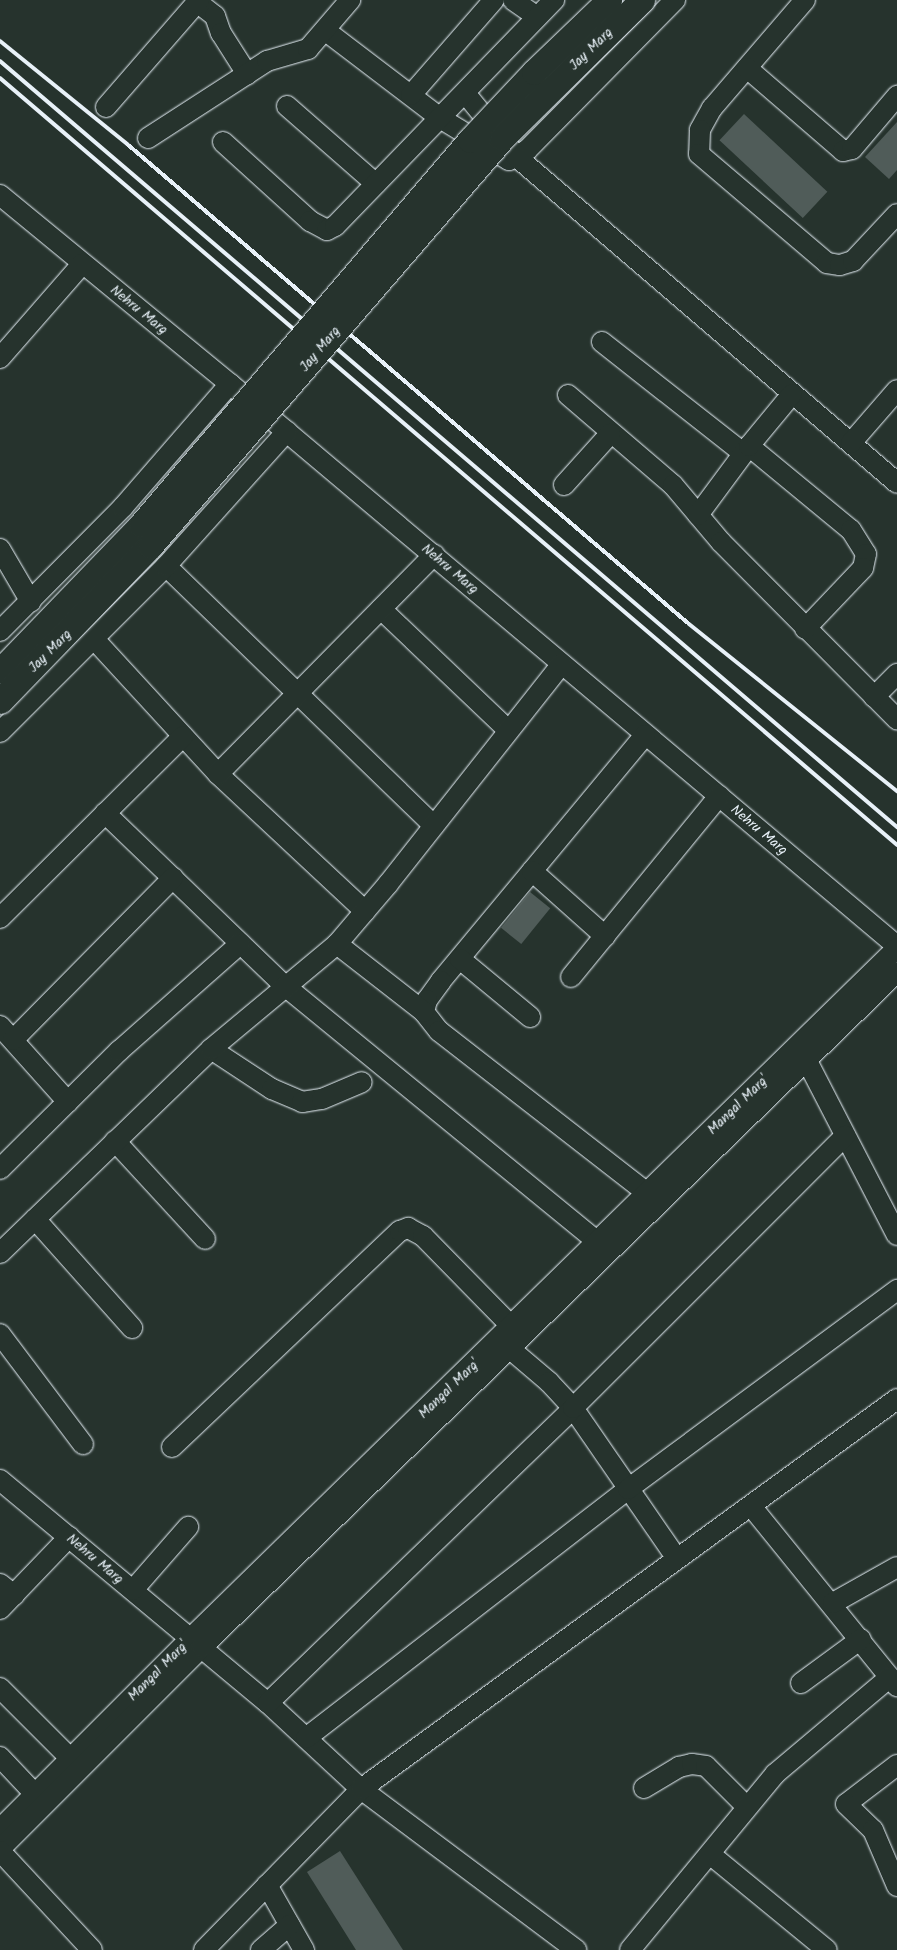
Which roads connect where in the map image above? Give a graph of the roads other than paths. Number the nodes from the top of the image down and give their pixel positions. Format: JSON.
{"nodes":[{"id":1,"x":494,"y":0,"type":"edge"},
{"id":2,"x":513,"y":0,"type":"edge"},
{"id":3,"x":554,"y":0,"type":"edge"},
{"id":4,"x":609,"y":0,"type":"edge"},
{"id":5,"x":642,"y":0,"type":"edge"},
{"id":6,"x":675,"y":0,"type":"edge"},
{"id":7,"x":805,"y":0,"type":"edge"},
{"id":8,"x":198,"y":1,"type":"edge"},
{"id":9,"x":343,"y":2,"type":"edge"},
{"id":10,"x":537,"y":17,"type":"junction"},
{"id":11,"x":326,"y":31,"type":"junction"},
{"id":12,"x":747,"y":68,"type":"junction"},
{"id":13,"x":247,"y":74,"type":"junction"},
{"id":14,"x":465,"y":93,"type":"junction"},
{"id":15,"x":411,"y":95,"type":"junction"},
{"id":16,"x":897,"y":96,"type":"edge"},
{"id":17,"x":287,"y":106,"type":"dead end"},
{"id":18,"x":106,"y":107,"type":"dead end"},
{"id":19,"x":440,"y":118,"type":"junction"},
{"id":20,"x":148,"y":138,"type":"dead end"},
{"id":21,"x":223,"y":142,"type":"dead end"},
{"id":22,"x":518,"y":158,"type":"junction"},
{"id":23,"x":376,"y":184,"type":"junction"},
{"id":24,"x":0,"y":195,"type":"edge"},
{"id":25,"x":897,"y":214,"type":"edge"},
{"id":26,"x":82,"y":264,"type":"junction"},
{"id":27,"x":602,"y":342,"type":"dead end"},
{"id":28,"x":0,"y":358,"type":"edge"},
{"id":29,"x":230,"y":384,"type":"junction"},
{"id":30,"x":897,"y":390,"type":"edge"},
{"id":31,"x":792,"y":394,"type":"junction"},
{"id":32,"x":568,"y":395,"type":"dead end"},
{"id":33,"x":287,"y":431,"type":"junction"},
{"id":34,"x":610,"y":434,"type":"junction"},
{"id":35,"x":851,"y":443,"type":"junction"},
{"id":36,"x":746,"y":449,"type":"junction"},
{"id":37,"x":897,"y":483,"type":"edge"},
{"id":38,"x":564,"y":486,"type":"dead end"},
{"id":39,"x":698,"y":516,"type":"junction"},
{"id":40,"x":0,"y":549,"type":"edge"},
{"id":41,"x":434,"y":555,"type":"junction"},
{"id":42,"x":166,"y":566,"type":"junction"},
{"id":43,"x":31,"y":602,"type":"junction"},
{"id":44,"x":380,"y":609,"type":"junction"},
{"id":45,"x":805,"y":629,"type":"junction"},
{"id":46,"x":0,"y":631,"type":"edge"},
{"id":47,"x":94,"y":639,"type":"junction"},
{"id":48,"x":562,"y":664,"type":"junction"},
{"id":49,"x":0,"y":671,"type":"edge"},
{"id":50,"x":897,"y":674,"type":"edge"},
{"id":51,"x":297,"y":694,"type":"junction"},
{"id":52,"x":874,"y":697,"type":"junction"},
{"id":53,"x":0,"y":701,"type":"edge"},
{"id":54,"x":897,"y":719,"type":"edge"},
{"id":55,"x":508,"y":730,"type":"junction"},
{"id":56,"x":0,"y":732,"type":"edge"},
{"id":57,"x":645,"y":735,"type":"junction"},
{"id":58,"x":183,"y":736,"type":"junction"},
{"id":59,"x":218,"y":774,"type":"junction"},
{"id":60,"x":719,"y":796,"type":"junction"},
{"id":61,"x":105,"y":813,"type":"junction"},
{"id":62,"x":434,"y":826,"type":"junction"},
{"id":63,"x":532,"y":871,"type":"junction"},
{"id":64,"x":172,"y":878,"type":"junction"},
{"id":65,"x":365,"y":911,"type":"junction"},
{"id":66,"x":0,"y":918,"type":"edge"},
{"id":67,"x":605,"y":936,"type":"junction"},
{"id":68,"x":240,"y":944,"type":"junction"},
{"id":69,"x":337,"y":944,"type":"junction"},
{"id":70,"x":897,"y":947,"type":"edge"},
{"id":71,"x":460,"y":958,"type":"junction"},
{"id":72,"x":897,"y":972,"type":"edge"},
{"id":73,"x":571,"y":977,"type":"dead end"},
{"id":74,"x":284,"y":986,"type":"junction"},
{"id":75,"x":424,"y":1012,"type":"junction"},
{"id":76,"x":530,"y":1017,"type":"dead end"},
{"id":77,"x":7,"y":1033,"type":"edge"},
{"id":78,"x":211,"y":1049,"type":"junction"},
{"id":79,"x":806,"y":1060,"type":"junction"},
{"id":80,"x":362,"y":1082,"type":"dead end"},
{"id":81,"x":68,"y":1102,"type":"junction"},
{"id":82,"x":845,"y":1136,"type":"junction"},
{"id":83,"x":115,"y":1141,"type":"junction"},
{"id":84,"x":0,"y":1169,"type":"edge"},
{"id":85,"x":647,"y":1193,"type":"junction"},
{"id":86,"x":34,"y":1219,"type":"junction"},
{"id":87,"x":897,"y":1235,"type":"edge"},
{"id":88,"x":205,"y":1239,"type":"dead end"},
{"id":89,"x":598,"y":1242,"type":"junction"},
{"id":90,"x":0,"y":1253,"type":"edge"},
{"id":91,"x":897,"y":1290,"type":"edge"},
{"id":92,"x":132,"y":1328,"type":"dead end"},
{"id":93,"x":0,"y":1334,"type":"edge"},
{"id":94,"x":511,"y":1338,"type":"junction"},
{"id":95,"x":897,"y":1399,"type":"edge"},
{"id":96,"x":573,"y":1408,"type":"junction"},
{"id":97,"x":83,"y":1444,"type":"dead end"},
{"id":98,"x":172,"y":1447,"type":"dead end"},
{"id":99,"x":0,"y":1480,"type":"edge"},
{"id":100,"x":628,"y":1489,"type":"junction"},
{"id":101,"x":750,"y":1506,"type":"junction"},
{"id":102,"x":188,"y":1527,"type":"dead end"},
{"id":103,"x":69,"y":1537,"type":"junction"},
{"id":104,"x":677,"y":1559,"type":"junction"},
{"id":105,"x":897,"y":1567,"type":"edge"},
{"id":106,"x":133,"y":1590,"type":"junction"},
{"id":107,"x":5,"y":1596,"type":"edge"},
{"id":108,"x":833,"y":1603,"type":"junction"},
{"id":109,"x":861,"y":1639,"type":"junction"},
{"id":110,"x":196,"y":1642,"type":"junction"},
{"id":111,"x":894,"y":1681,"type":"edge"},
{"id":112,"x":801,"y":1683,"type":"dead end"},
{"id":113,"x":0,"y":1688,"type":"edge"},
{"id":114,"x":268,"y":1703,"type":"junction"},
{"id":115,"x":306,"y":1738,"type":"junction"},
{"id":116,"x":0,"y":1757,"type":"edge"},
{"id":117,"x":70,"y":1758,"type":"junction"},
{"id":118,"x":897,"y":1765,"type":"edge"},
{"id":119,"x":644,"y":1788,"type":"dead end"},
{"id":120,"x":361,"y":1789,"type":"junction"},
{"id":121,"x":35,"y":1794,"type":"junction"},
{"id":122,"x":747,"y":1807,"type":"junction"},
{"id":123,"x":0,"y":1829,"type":"edge"},
{"id":124,"x":0,"y":1850,"type":"edge"},
{"id":125,"x":710,"y":1854,"type":"junction"},
{"id":126,"x":267,"y":1885,"type":"junction"},
{"id":127,"x":897,"y":1886,"type":"edge"},
{"id":128,"x":290,"y":1925,"type":"junction"},
{"id":129,"x":92,"y":1950,"type":"edge"},
{"id":130,"x":204,"y":1950,"type":"edge"},
{"id":131,"x":261,"y":1950,"type":"edge"},
{"id":132,"x":304,"y":1950,"type":"edge"},
{"id":133,"x":576,"y":1950,"type":"edge"},
{"id":134,"x":630,"y":1950,"type":"edge"},
{"id":135,"x":827,"y":1950,"type":"edge"}],
"edges":[{"from":1,"to":15,"type":"street"},
{"from":2,"to":10,"type":"street"},
{"from":3,"to":10,"type":"street"},
{"from":4,"to":49,"type":"main road","name":"Jay Marg","bridge":true},
{"from":5,"to":53,"type":"main road","name":"Jay Marg","bridge":true},
{"from":6,"to":22,"type":"street"},
{"from":7,"to":12,"type":"street"},
{"from":8,"to":13,"type":"street"},
{"from":8,"to":18,"type":"street"},
{"from":9,"to":11,"type":"street"},
{"from":10,"to":14,"type":"street"},
{"from":11,"to":13,"type":"street"},
{"from":11,"to":15,"type":"street"},
{"from":12,"to":16,"type":"street"},
{"from":12,"to":25,"type":"street"},
{"from":13,"to":20,"type":"street"},
{"from":14,"to":19,"type":"street"},
{"from":14,"to":22,"type":"street"},
{"from":15,"to":19,"type":"street"},
{"from":17,"to":23,"type":"street"},
{"from":19,"to":22,"type":"street"},
{"from":19,"to":23,"type":"street"},
{"from":21,"to":23,"type":"street"},
{"from":22,"to":31,"type":"street"},
{"from":24,"to":26,"type":"street","name":"Nehru Marg"},
{"from":26,"to":28,"type":"street"},
{"from":26,"to":29,"type":"street","name":"Nehru Marg"},
{"from":27,"to":36,"type":"street"},
{"from":29,"to":33,"type":"street","name":"Nehru Marg"},
{"from":29,"to":43,"type":"street"},
{"from":30,"to":35,"type":"street"},
{"from":31,"to":35,"type":"street"},
{"from":31,"to":36,"type":"street"},
{"from":32,"to":34,"type":"street"},
{"from":33,"to":41,"type":"street","name":"Nehru Marg"},
{"from":33,"to":42,"type":"street"},
{"from":34,"to":38,"type":"street"},
{"from":34,"to":39,"type":"street"},
{"from":35,"to":37,"type":"street"},
{"from":36,"to":39,"type":"street"},
{"from":36,"to":45,"type":"street"},
{"from":39,"to":45,"type":"street"},
{"from":40,"to":43,"type":"street"},
{"from":41,"to":44,"type":"street"},
{"from":41,"to":48,"type":"street","name":"Nehru Marg"},
{"from":42,"to":47,"type":"street"},
{"from":42,"to":51,"type":"street"},
{"from":43,"to":46,"type":"street"},
{"from":44,"to":51,"type":"street"},
{"from":44,"to":55,"type":"street"},
{"from":45,"to":52,"type":"street"},
{"from":47,"to":56,"type":"street"},
{"from":47,"to":58,"type":"street"},
{"from":48,"to":55,"type":"street"},
{"from":48,"to":57,"type":"street","name":"Nehru Marg"},
{"from":50,"to":52,"type":"street"},
{"from":51,"to":59,"type":"street"},
{"from":51,"to":62,"type":"street"},
{"from":52,"to":54,"type":"street"},
{"from":55,"to":62,"type":"street"},
{"from":57,"to":60,"type":"street","name":"Nehru Marg"},
{"from":57,"to":63,"type":"street"},
{"from":58,"to":59,"type":"street"},
{"from":58,"to":61,"type":"street"},
{"from":59,"to":65,"type":"street"},
{"from":60,"to":67,"type":"street"},
{"from":60,"to":70,"type":"street","name":"Nehru Marg"},
{"from":61,"to":64,"type":"street"},
{"from":61,"to":66,"type":"street"},
{"from":62,"to":65,"type":"street"},
{"from":63,"to":67,"type":"street"},
{"from":63,"to":71,"type":"street"},
{"from":64,"to":68,"type":"street"},
{"from":64,"to":77,"type":"street"},
{"from":65,"to":69,"type":"street"},
{"from":67,"to":73,"type":"street"},
{"from":68,"to":74,"type":"street"},
{"from":68,"to":81,"type":"street"},
{"from":69,"to":74,"type":"street"},
{"from":69,"to":75,"type":"street"},
{"from":70,"to":85,"type":"street","name":"Mangal Marg'"},
{"from":71,"to":75,"type":"street"},
{"from":71,"to":76,"type":"street"},
{"from":72,"to":79,"type":"street"},
{"from":74,"to":78,"type":"street"},
{"from":74,"to":89,"type":"street"},
{"from":75,"to":85,"type":"street"},
{"from":77,"to":81,"type":"street"},
{"from":78,"to":80,"type":"street"},
{"from":78,"to":83,"type":"street"},
{"from":79,"to":82,"type":"street"},
{"from":79,"to":94,"type":"street"},
{"from":81,"to":84,"type":"street"},
{"from":82,"to":87,"type":"street"},
{"from":82,"to":96,"type":"street"},
{"from":83,"to":86,"type":"street"},
{"from":83,"to":88,"type":"street"},
{"from":85,"to":89,"type":"street","name":"Mangal Marg'"},
{"from":86,"to":90,"type":"street"},
{"from":86,"to":92,"type":"street"},
{"from":89,"to":94,"type":"street","name":"Mangal Marg'"},
{"from":91,"to":100,"type":"street"},
{"from":93,"to":97,"type":"street"},
{"from":94,"to":96,"type":"street"},
{"from":94,"to":98,"type":"street"},
{"from":94,"to":110,"type":"street","name":"Mangal Marg'"},
{"from":95,"to":101,"type":"street"},
{"from":96,"to":100,"type":"street"},
{"from":96,"to":114,"type":"street"},
{"from":99,"to":103,"type":"street","name":"Nehru Marg"},
{"from":100,"to":104,"type":"street"},
{"from":100,"to":115,"type":"street"},
{"from":101,"to":104,"type":"street"},
{"from":101,"to":108,"type":"street"},
{"from":102,"to":106,"type":"street"},
{"from":103,"to":106,"type":"street","name":"Nehru Marg"},
{"from":103,"to":107,"type":"street"},
{"from":104,"to":120,"type":"street"},
{"from":105,"to":108,"type":"street"},
{"from":106,"to":110,"type":"street","name":"Nehru Marg"},
{"from":108,"to":109,"type":"street"},
{"from":109,"to":111,"type":"street"},
{"from":109,"to":112,"type":"street"},
{"from":110,"to":114,"type":"street","name":"Nehru Marg"},
{"from":110,"to":117,"type":"street","name":"Mangal Marg'"},
{"from":110,"to":124,"type":"street"},
{"from":111,"to":122,"type":"street"},
{"from":113,"to":117,"type":"street"},
{"from":114,"to":115,"type":"street","name":"Nehru Marg"},
{"from":115,"to":120,"type":"street","name":"Nehru Marg"},
{"from":116,"to":121,"type":"street"},
{"from":117,"to":121,"type":"street","name":"Mangal Marg'"},
{"from":118,"to":127,"type":"street"},
{"from":119,"to":122,"type":"street"},
{"from":120,"to":126,"type":"street"},
{"from":120,"to":133,"type":"street","name":"Nehru Marg"},
{"from":121,"to":123,"type":"street","name":"Mangal Marg'"},
{"from":122,"to":125,"type":"street"},
{"from":124,"to":129,"type":"street"},
{"from":125,"to":134,"type":"street"},
{"from":125,"to":135,"type":"street"},
{"from":126,"to":128,"type":"street"},
{"from":126,"to":130,"type":"street"},
{"from":128,"to":131,"type":"street"},
{"from":128,"to":132,"type":"street"}]}
